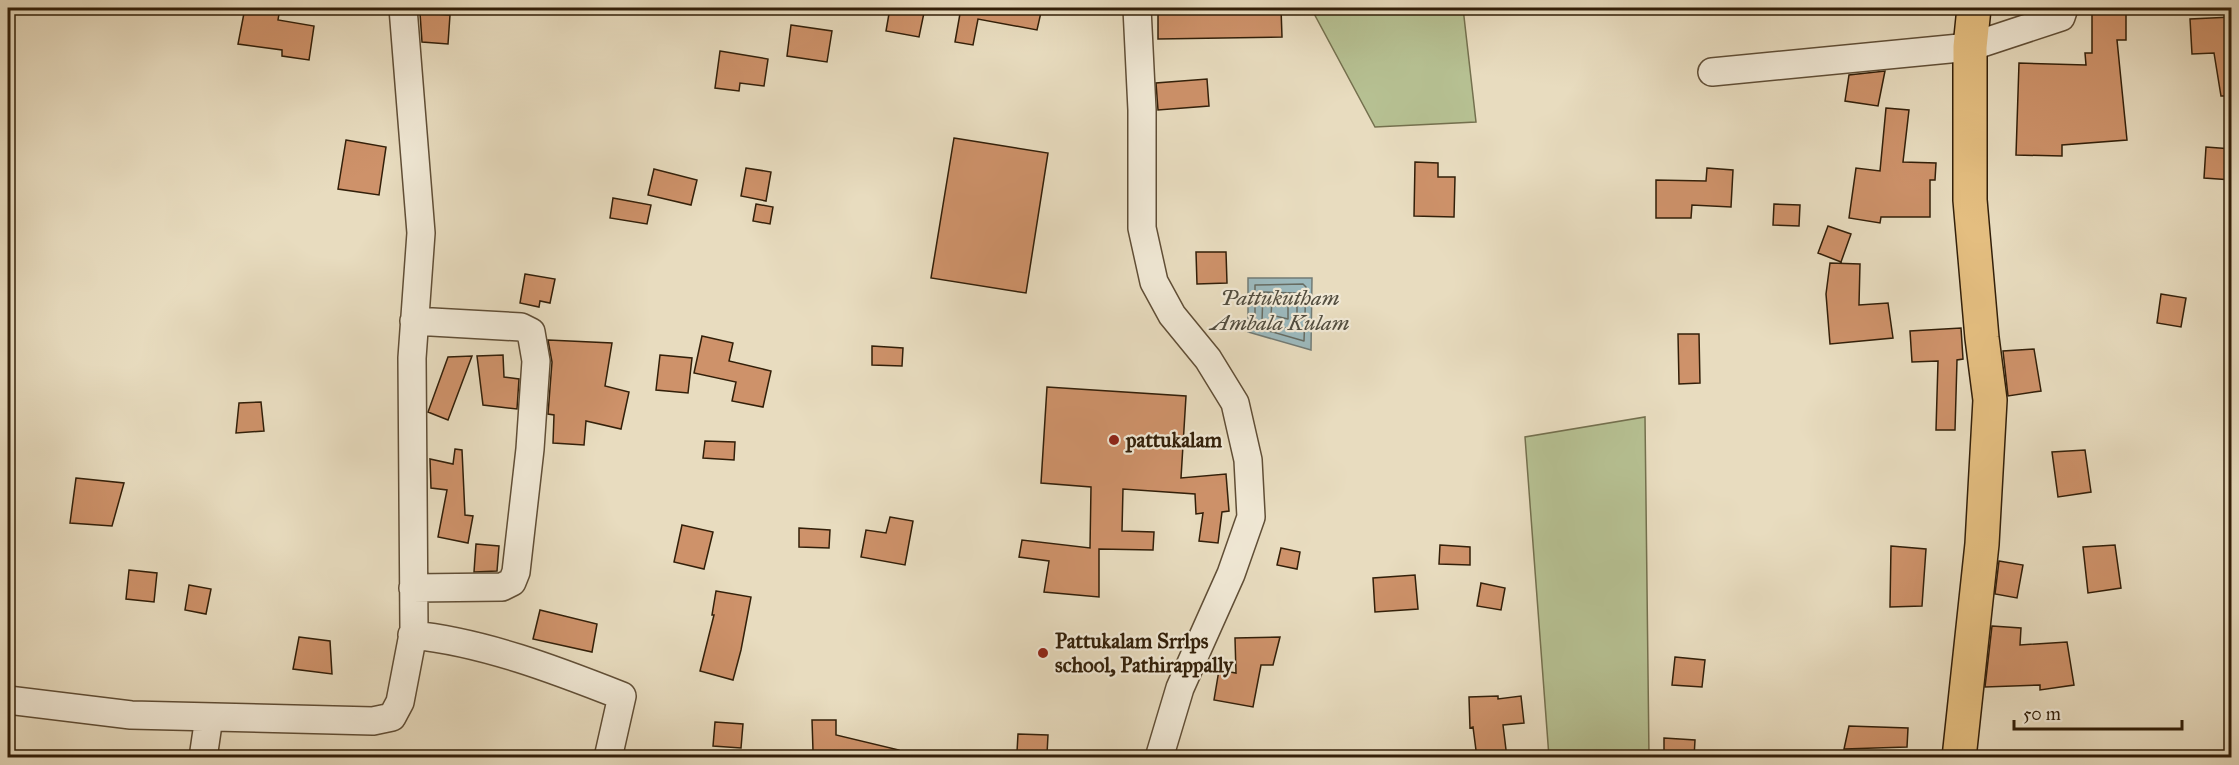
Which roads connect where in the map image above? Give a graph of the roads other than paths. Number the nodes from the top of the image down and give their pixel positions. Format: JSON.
{"nodes":[{"id":1,"x":403,"y":8,"type":"edge"},
{"id":2,"x":1137,"y":8,"type":"edge"},
{"id":3,"x":1974,"y":8,"type":"edge"},
{"id":4,"x":2064,"y":8,"type":"edge"},
{"id":5,"x":1970,"y":47,"type":"junction"},
{"id":6,"x":1713,"y":72,"type":"dead end"},
{"id":7,"x":414,"y":321,"type":"junction"},
{"id":8,"x":413,"y":588,"type":"junction"},
{"id":9,"x":412,"y":635,"type":"junction"},
{"id":10,"x":8,"y":700,"type":"edge"},
{"id":11,"x":209,"y":717,"type":"junction"},
{"id":12,"x":202,"y":758,"type":"edge"},
{"id":13,"x":608,"y":758,"type":"edge"},
{"id":14,"x":1159,"y":758,"type":"edge"},
{"id":15,"x":1959,"y":758,"type":"edge"}],
"edges":[{"from":1,"to":7,"type":"street"},
{"from":2,"to":14,"type":"street"},
{"from":3,"to":5,"type":"main road"},
{"from":4,"to":5,"type":"street"},
{"from":5,"to":6,"type":"street"},
{"from":5,"to":15,"type":"main road"},
{"from":7,"to":8,"type":"street"},
{"from":7,"to":8,"type":"street"},
{"from":8,"to":9,"type":"street"},
{"from":9,"to":11,"type":"street"},
{"from":9,"to":13,"type":"street"},
{"from":10,"to":11,"type":"street"},
{"from":11,"to":12,"type":"street"}]}
